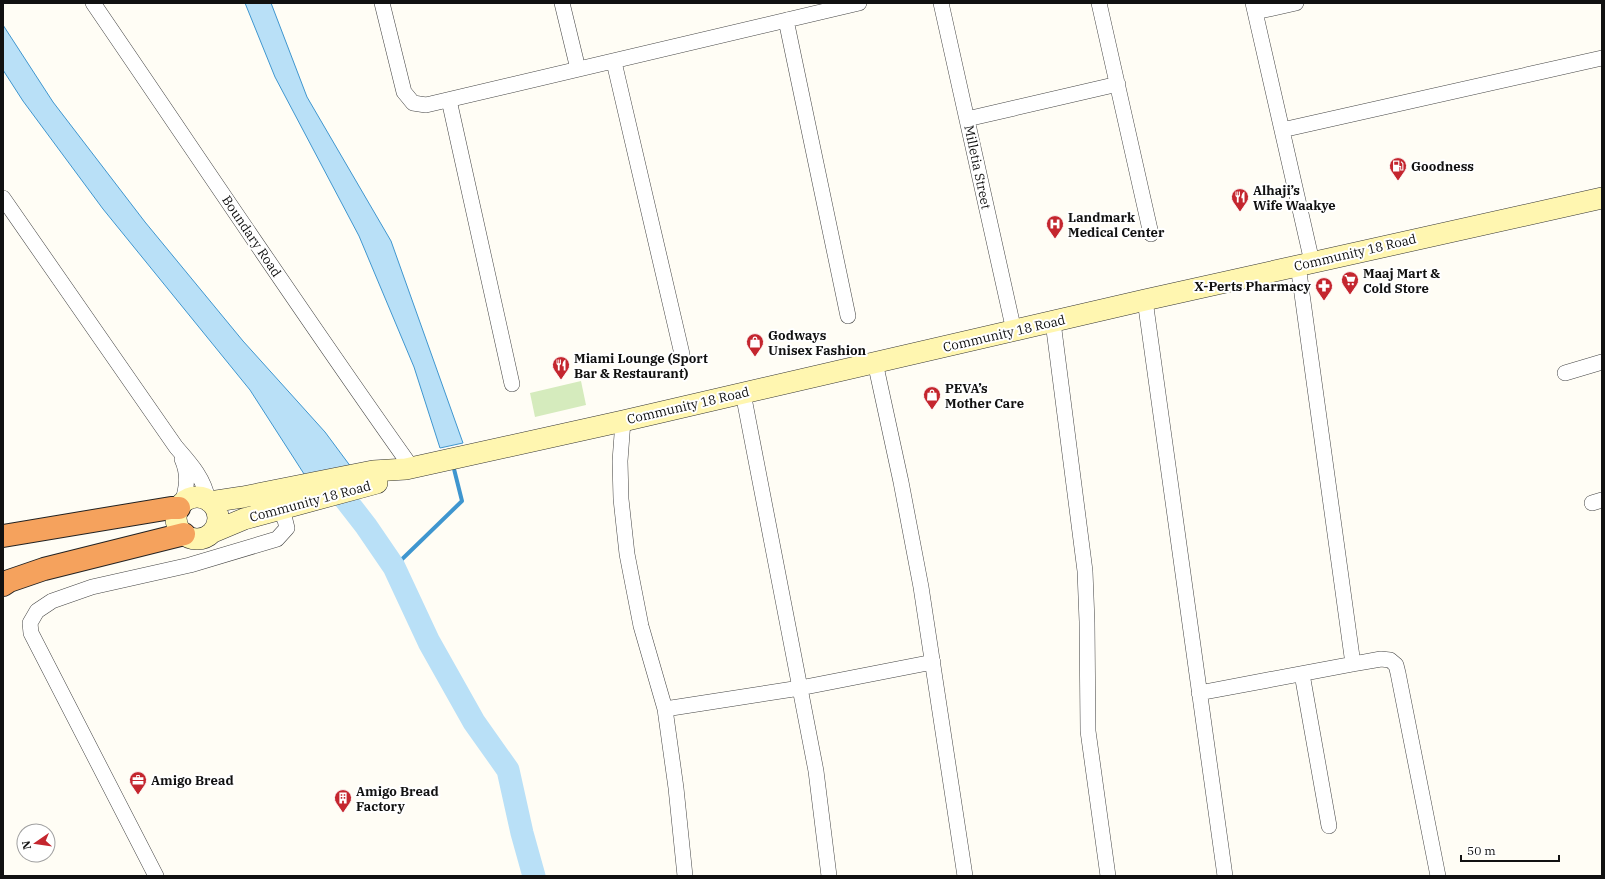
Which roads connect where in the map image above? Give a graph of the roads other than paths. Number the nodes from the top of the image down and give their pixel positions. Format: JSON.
{"nodes":[{"id":1,"x":93,"y":3,"type":"edge"},
{"id":2,"x":382,"y":3,"type":"edge"},
{"id":3,"x":562,"y":3,"type":"edge"},
{"id":4,"x":859,"y":3,"type":"edge"},
{"id":5,"x":940,"y":3,"type":"edge"},
{"id":6,"x":1099,"y":3,"type":"edge"},
{"id":7,"x":1296,"y":3,"type":"edge"},
{"id":8,"x":1254,"y":8,"type":"edge"},
{"id":9,"x":786,"y":20,"type":"junction"},
{"id":10,"x":1602,"y":58,"type":"edge"},
{"id":11,"x":614,"y":62,"type":"junction"},
{"id":12,"x":578,"y":69,"type":"junction"},
{"id":13,"x":1118,"y":84,"type":"junction"},
{"id":14,"x":449,"y":100,"type":"junction"},
{"id":15,"x":967,"y":119,"type":"junction"},
{"id":16,"x":1282,"y":130,"type":"junction"},
{"id":17,"x":3,"y":198,"type":"edge"},
{"id":18,"x":1602,"y":198,"type":"edge"},
{"id":19,"x":1151,"y":234,"type":"dead end"},
{"id":20,"x":1305,"y":263,"type":"junction"},
{"id":21,"x":1145,"y":300,"type":"junction"},
{"id":22,"x":848,"y":316,"type":"dead end"},
{"id":23,"x":1053,"y":322,"type":"junction"},
{"id":24,"x":1014,"y":331,"type":"junction"},
{"id":25,"x":682,"y":354,"type":"dead end"},
{"id":26,"x":875,"y":362,"type":"junction"},
{"id":27,"x":1602,"y":362,"type":"edge"},
{"id":28,"x":1565,"y":373,"type":"dead end"},
{"id":29,"x":512,"y":384,"type":"dead end"},
{"id":30,"x":743,"y":393,"type":"junction"},
{"id":31,"x":623,"y":421,"type":"junction"},
{"id":32,"x":176,"y":447,"type":"junction"},
{"id":33,"x":409,"y":468,"type":"junction"},
{"id":34,"x":286,"y":500,"type":"junction"},
{"id":35,"x":209,"y":501,"type":"junction"},
{"id":36,"x":180,"y":506,"type":"junction"},
{"id":37,"x":213,"y":532,"type":"junction"},
{"id":38,"x":184,"y":534,"type":"junction"},
{"id":39,"x":3,"y":536,"type":"edge"},
{"id":40,"x":3,"y":585,"type":"edge"},
{"id":41,"x":933,"y":662,"type":"junction"},
{"id":42,"x":1353,"y":664,"type":"junction"},
{"id":43,"x":1302,"y":674,"type":"junction"},
{"id":44,"x":800,"y":688,"type":"junction"},
{"id":45,"x":1199,"y":693,"type":"junction"},
{"id":46,"x":665,"y":709,"type":"junction"},
{"id":47,"x":1329,"y":826,"type":"dead end"},
{"id":48,"x":156,"y":876,"type":"edge"},
{"id":49,"x":685,"y":876,"type":"edge"},
{"id":50,"x":830,"y":876,"type":"edge"},
{"id":51,"x":965,"y":876,"type":"edge"},
{"id":52,"x":1108,"y":876,"type":"edge"},
{"id":53,"x":1224,"y":876,"type":"edge"},
{"id":54,"x":1438,"y":876,"type":"edge"}],
"edges":[{"from":1,"to":33,"type":"street","name":"Boundary Road"},
{"from":2,"to":14,"type":"street"},
{"from":3,"to":12,"type":"street"},
{"from":4,"to":9,"type":"street"},
{"from":5,"to":15,"type":"street","name":"Milletia Street"},
{"from":6,"to":13,"type":"street"},
{"from":7,"to":8,"type":"street"},
{"from":8,"to":16,"type":"street"},
{"from":9,"to":11,"type":"street"},
{"from":9,"to":22,"type":"street"},
{"from":10,"to":16,"type":"street"},
{"from":11,"to":12,"type":"street"},
{"from":11,"to":25,"type":"street"},
{"from":12,"to":14,"type":"street"},
{"from":13,"to":15,"type":"street"},
{"from":13,"to":19,"type":"street"},
{"from":14,"to":29,"type":"street"},
{"from":15,"to":24,"type":"street","name":"Milletia Street"},
{"from":16,"to":20,"type":"street"},
{"from":17,"to":32,"type":"street"},
{"from":18,"to":20,"type":"main road","name":"Community 18 Road"},
{"from":20,"to":21,"type":"main road","name":"Community 18 Road"},
{"from":20,"to":42,"type":"street"},
{"from":21,"to":23,"type":"main road","name":"Community 18 Road"},
{"from":21,"to":45,"type":"street"},
{"from":23,"to":24,"type":"main road","name":"Community 18 Road"},
{"from":23,"to":52,"type":"street"},
{"from":24,"to":26,"type":"main road","name":"Community 18 Road"},
{"from":26,"to":30,"type":"main road","name":"Community 18 Road"},
{"from":26,"to":41,"type":"street"},
{"from":27,"to":28,"type":"street"},
{"from":30,"to":31,"type":"main road","name":"Community 18 Road"},
{"from":30,"to":44,"type":"street"},
{"from":31,"to":33,"type":"main road","name":"Community 18 Road"},
{"from":31,"to":46,"type":"street"},
{"from":32,"to":35,"type":"street"},
{"from":32,"to":36,"type":"street"},
{"from":33,"to":34,"type":"main road","name":"Community 18 Road"},
{"from":34,"to":35,"type":"main road","name":"Community 18 Road"},
{"from":34,"to":37,"type":"main road","name":"Community 18 Road"},
{"from":34,"to":48,"type":"street"},
{"from":35,"to":36,"type":"main road"},
{"from":35,"to":37,"type":"main road"},
{"from":36,"to":38,"type":"main road"},
{"from":36,"to":39,"type":"highway"},
{"from":37,"to":38,"type":"main road"},
{"from":38,"to":40,"type":"highway"},
{"from":41,"to":44,"type":"street"},
{"from":41,"to":51,"type":"street"},
{"from":42,"to":43,"type":"street"},
{"from":42,"to":54,"type":"street"},
{"from":43,"to":45,"type":"street"},
{"from":43,"to":47,"type":"street"},
{"from":44,"to":46,"type":"street"},
{"from":44,"to":50,"type":"street"},
{"from":45,"to":53,"type":"street"},
{"from":46,"to":49,"type":"street"}]}
